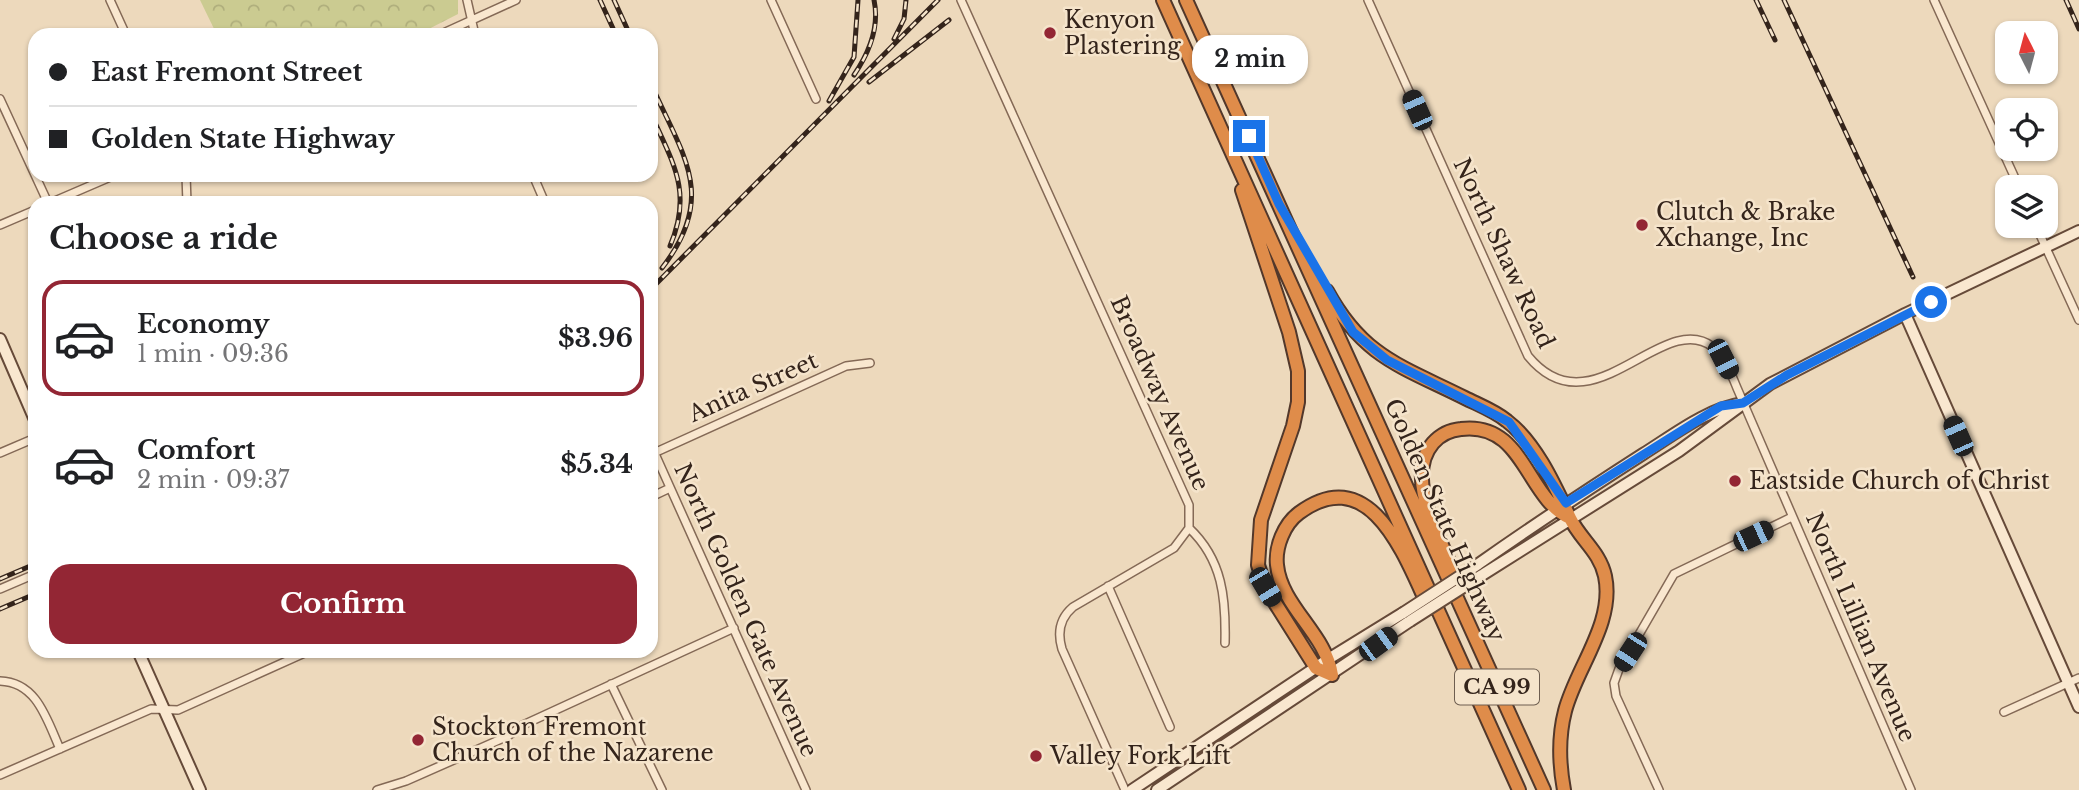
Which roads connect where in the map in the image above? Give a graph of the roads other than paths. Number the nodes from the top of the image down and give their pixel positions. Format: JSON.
{"nodes":[{"id":1,"x":110,"y":0,"type":"edge"},
{"id":2,"x":467,"y":0,"type":"edge"},
{"id":3,"x":516,"y":0,"type":"edge"},
{"id":4,"x":771,"y":0,"type":"edge"},
{"id":5,"x":961,"y":0,"type":"edge"},
{"id":6,"x":1163,"y":0,"type":"edge"},
{"id":7,"x":1186,"y":0,"type":"edge"},
{"id":8,"x":1368,"y":0,"type":"edge"},
{"id":9,"x":1934,"y":0,"type":"edge"},
{"id":10,"x":472,"y":22,"type":"junction"},
{"id":11,"x":123,"y":28,"type":"edge"},
{"id":12,"x":457,"y":28,"type":"edge"},
{"id":13,"x":473,"y":28,"type":"edge"},
{"id":14,"x":0,"y":99,"type":"edge"},
{"id":15,"x":816,"y":99,"type":"dead end"},
{"id":16,"x":1227,"y":139,"type":"junction"},
{"id":17,"x":28,"y":158,"type":"edge"},
{"id":18,"x":2014,"y":175,"type":"edge"},
{"id":19,"x":98,"y":182,"type":"edge"},
{"id":20,"x":66,"y":196,"type":"edge"},
{"id":21,"x":1279,"y":204,"type":"junction"},
{"id":22,"x":28,"y":213,"type":"edge"},
{"id":23,"x":0,"y":225,"type":"edge"},
{"id":24,"x":2079,"y":231,"type":"edge"},
{"id":25,"x":2041,"y":238,"type":"edge"},
{"id":26,"x":2045,"y":246,"type":"junction"},
{"id":27,"x":1905,"y":314,"type":"junction"},
{"id":28,"x":2079,"y":320,"type":"edge"},
{"id":29,"x":0,"y":339,"type":"edge"},
{"id":30,"x":870,"y":363,"type":"dead end"},
{"id":31,"x":1743,"y":403,"type":"junction"},
{"id":32,"x":28,"y":404,"type":"edge"},
{"id":33,"x":28,"y":441,"type":"edge"},
{"id":34,"x":658,"y":447,"type":"edge"},
{"id":35,"x":0,"y":453,"type":"edge"},
{"id":36,"x":658,"y":460,"type":"edge"},
{"id":37,"x":670,"y":488,"type":"junction"},
{"id":38,"x":658,"y":494,"type":"edge"},
{"id":39,"x":1566,"y":503,"type":"junction"},
{"id":40,"x":1554,"y":511,"type":"junction"},
{"id":41,"x":1792,"y":517,"type":"junction"},
{"id":42,"x":1570,"y":519,"type":"junction"},
{"id":43,"x":1189,"y":528,"type":"junction"},
{"id":44,"x":1479,"y":570,"type":"junction"},
{"id":45,"x":28,"y":577,"type":"edge"},
{"id":46,"x":1450,"y":585,"type":"junction"},
{"id":47,"x":1108,"y":586,"type":"junction"},
{"id":48,"x":0,"y":589,"type":"edge"},
{"id":49,"x":1406,"y":617,"type":"junction"},
{"id":50,"x":734,"y":628,"type":"junction"},
{"id":51,"x":1454,"y":642,"type":"junction"},
{"id":52,"x":1225,"y":643,"type":"dead end"},
{"id":53,"x":141,"y":658,"type":"edge"},
{"id":54,"x":293,"y":658,"type":"edge"},
{"id":55,"x":1329,"y":658,"type":"junction"},
{"id":56,"x":1316,"y":668,"type":"junction"},
{"id":57,"x":1332,"y":675,"type":"junction"},
{"id":58,"x":2074,"y":680,"type":"edge"},
{"id":59,"x":0,"y":681,"type":"edge"},
{"id":60,"x":611,"y":684,"type":"junction"},
{"id":61,"x":2079,"y":707,"type":"edge"},
{"id":62,"x":164,"y":709,"type":"junction"},
{"id":63,"x":2004,"y":712,"type":"dead end"},
{"id":64,"x":1170,"y":727,"type":"dead end"},
{"id":65,"x":60,"y":749,"type":"junction"},
{"id":66,"x":0,"y":775,"type":"edge"},
{"id":67,"x":1147,"y":786,"type":"edge"},
{"id":68,"x":196,"y":789,"type":"edge"},
{"id":69,"x":377,"y":790,"type":"edge"},
{"id":70,"x":662,"y":790,"type":"edge"},
{"id":71,"x":806,"y":790,"type":"edge"},
{"id":72,"x":1125,"y":790,"type":"edge"},
{"id":73,"x":1132,"y":790,"type":"edge"},
{"id":74,"x":1157,"y":790,"type":"edge"},
{"id":75,"x":1519,"y":790,"type":"edge"},
{"id":76,"x":1544,"y":790,"type":"edge"},
{"id":77,"x":1564,"y":790,"type":"edge"},
{"id":78,"x":1659,"y":790,"type":"edge"},
{"id":79,"x":1911,"y":790,"type":"edge"}],
"edges":[{"from":1,"to":11,"type":"street"},
{"from":2,"to":10,"type":"street"},
{"from":3,"to":10,"type":"street"},
{"from":4,"to":15,"type":"street"},
{"from":5,"to":43,"type":"street","name":"Broadway Avenue"},
{"from":6,"to":16,"type":"highway","name":"Golden State Highway","number":"CA 99"},
{"from":7,"to":21,"type":"highway","name":"Golden State Highway","number":"CA 99"},
{"from":8,"to":31,"type":"street","name":"North Shaw Road"},
{"from":9,"to":18,"type":"street"},
{"from":10,"to":12,"type":"street"},
{"from":10,"to":13,"type":"street"},
{"from":14,"to":17,"type":"street"},
{"from":16,"to":51,"type":"highway","name":"Golden State Highway","number":"CA 99"},
{"from":16,"to":56,"type":"highway"},
{"from":19,"to":20,"type":"street"},
{"from":21,"to":39,"type":"highway"},
{"from":21,"to":46,"type":"highway","name":"Golden State Highway","number":"CA 99"},
{"from":22,"to":23,"type":"street"},
{"from":24,"to":26,"type":"main road"},
{"from":25,"to":26,"type":"street"},
{"from":26,"to":27,"type":"main road"},
{"from":26,"to":28,"type":"street"},
{"from":27,"to":31,"type":"main road"},
{"from":27,"to":58,"type":"main road"},
{"from":29,"to":32,"type":"main road"},
{"from":30,"to":34,"type":"street","name":"Anita Street"},
{"from":31,"to":39,"type":"main road"},
{"from":31,"to":41,"type":"street","name":"North Lillian Avenue"},
{"from":31,"to":42,"type":"main road"},
{"from":33,"to":35,"type":"street"},
{"from":36,"to":37,"type":"street","name":"North Golden Gate Avenue"},
{"from":37,"to":38,"type":"street"},
{"from":37,"to":50,"type":"street","name":"North Golden Gate Avenue"},
{"from":39,"to":40,"type":"main road"},
{"from":39,"to":42,"type":"highway"},
{"from":40,"to":42,"type":"highway"},
{"from":40,"to":44,"type":"main road"},
{"from":40,"to":46,"type":"highway"},
{"from":41,"to":78,"type":"street"},
{"from":41,"to":79,"type":"street","name":"North Lillian Avenue"},
{"from":42,"to":44,"type":"main road"},
{"from":42,"to":77,"type":"highway"},
{"from":43,"to":47,"type":"street","name":"Broadway Avenue"},
{"from":43,"to":52,"type":"street"},
{"from":44,"to":49,"type":"main road","bridge":true},
{"from":45,"to":48,"type":"street"},
{"from":46,"to":76,"type":"highway","name":"Golden State Highway","number":"CA 99"},
{"from":47,"to":64,"type":"street"},
{"from":47,"to":72,"type":"street","name":"Broadway Avenue"},
{"from":49,"to":55,"type":"main road"},
{"from":49,"to":57,"type":"main road"},
{"from":50,"to":60,"type":"street"},
{"from":50,"to":71,"type":"street","name":"North Golden Gate Avenue"},
{"from":51,"to":55,"type":"highway"},
{"from":51,"to":75,"type":"highway","name":"Golden State Highway","number":"CA 99"},
{"from":53,"to":62,"type":"main road"},
{"from":54,"to":62,"type":"street"},
{"from":55,"to":56,"type":"main road"},
{"from":55,"to":57,"type":"highway"},
{"from":56,"to":57,"type":"highway"},
{"from":56,"to":67,"type":"main road"},
{"from":57,"to":74,"type":"main road"},
{"from":58,"to":61,"type":"main road"},
{"from":58,"to":63,"type":"street"},
{"from":59,"to":65,"type":"street"},
{"from":60,"to":69,"type":"street"},
{"from":60,"to":70,"type":"street"},
{"from":62,"to":65,"type":"street"},
{"from":62,"to":68,"type":"main road"},
{"from":65,"to":66,"type":"street"},
{"from":67,"to":73,"type":"main road"}]}
